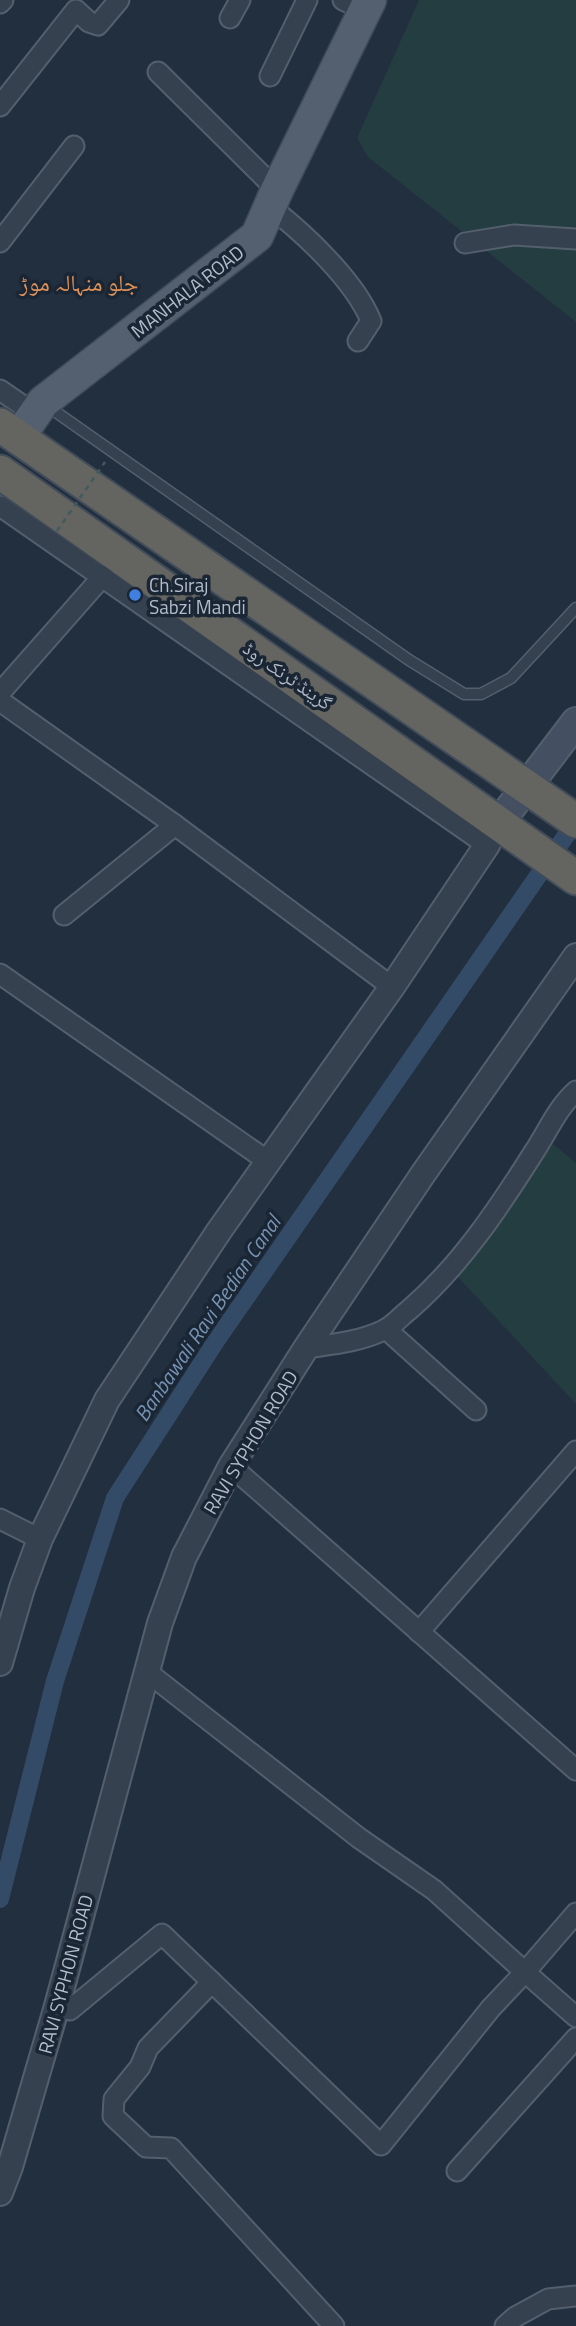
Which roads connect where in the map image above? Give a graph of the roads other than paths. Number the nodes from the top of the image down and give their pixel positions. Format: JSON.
{"nodes":[{"id":1,"x":119,"y":0,"type":"edge"},
{"id":2,"x":240,"y":0,"type":"edge"},
{"id":3,"x":307,"y":0,"type":"edge"},
{"id":4,"x":359,"y":3,"type":"edge"},
{"id":5,"x":230,"y":18,"type":"dead end"},
{"id":6,"x":158,"y":72,"type":"dead end"},
{"id":7,"x":270,"y":76,"type":"dead end"},
{"id":8,"x":0,"y":106,"type":"edge"},
{"id":9,"x":74,"y":146,"type":"dead end"},
{"id":10,"x":273,"y":199,"type":"junction"},
{"id":11,"x":576,"y":239,"type":"edge"},
{"id":12,"x":0,"y":242,"type":"edge"},
{"id":13,"x":465,"y":243,"type":"dead end"},
{"id":14,"x":358,"y":341,"type":"dead end"},
{"id":15,"x":0,"y":390,"type":"edge"},
{"id":16,"x":24,"y":420,"type":"edge"},
{"id":17,"x":0,"y":472,"type":"edge"},
{"id":18,"x":0,"y":506,"type":"edge"},
{"id":19,"x":103,"y":576,"type":"junction"},
{"id":20,"x":576,"y":608,"type":"edge"},
{"id":21,"x":0,"y":693,"type":"edge"},
{"id":22,"x":0,"y":701,"type":"edge"},
{"id":23,"x":576,"y":722,"type":"edge"},
{"id":24,"x":533,"y":791,"type":"junction"},
{"id":25,"x":576,"y":821,"type":"edge"},
{"id":26,"x":175,"y":825,"type":"junction"},
{"id":27,"x":497,"y":833,"type":"junction"},
{"id":28,"x":576,"y":877,"type":"edge"},
{"id":29,"x":64,"y":915,"type":"dead end"},
{"id":30,"x":576,"y":956,"type":"edge"},
{"id":31,"x":0,"y":974,"type":"edge"},
{"id":32,"x":392,"y":987,"type":"junction"},
{"id":33,"x":576,"y":1091,"type":"edge"},
{"id":34,"x":269,"y":1162,"type":"junction"},
{"id":35,"x":386,"y":1329,"type":"junction"},
{"id":36,"x":306,"y":1348,"type":"junction"},
{"id":37,"x":477,"y":1410,"type":"dead end"},
{"id":38,"x":576,"y":1451,"type":"edge"},
{"id":39,"x":231,"y":1466,"type":"junction"},
{"id":40,"x":0,"y":1519,"type":"edge"},
{"id":41,"x":40,"y":1539,"type":"junction"},
{"id":42,"x":419,"y":1632,"type":"junction"},
{"id":43,"x":0,"y":1663,"type":"edge"},
{"id":44,"x":146,"y":1671,"type":"junction"},
{"id":45,"x":576,"y":1770,"type":"edge"},
{"id":46,"x":576,"y":1913,"type":"edge"},
{"id":47,"x":525,"y":1972,"type":"junction"},
{"id":48,"x":212,"y":1982,"type":"junction"},
{"id":49,"x":57,"y":2006,"type":"junction"},
{"id":50,"x":576,"y":2017,"type":"edge"},
{"id":51,"x":576,"y":2038,"type":"edge"},
{"id":52,"x":457,"y":2171,"type":"dead end"},
{"id":53,"x":0,"y":2193,"type":"edge"},
{"id":54,"x":576,"y":2296,"type":"edge"},
{"id":55,"x":334,"y":2326,"type":"edge"},
{"id":56,"x":505,"y":2326,"type":"edge"}],
"edges":[{"from":1,"to":8,"type":"street"},
{"from":2,"to":5,"type":"street"},
{"from":3,"to":7,"type":"street"},
{"from":4,"to":10,"type":"main road","name":"MANHALA ROAD"},
{"from":6,"to":10,"type":"street"},
{"from":9,"to":12,"type":"street"},
{"from":10,"to":14,"type":"street"},
{"from":10,"to":16,"type":"main road","name":"MANHALA ROAD"},
{"from":11,"to":13,"type":"street"},
{"from":15,"to":16,"type":"street"},
{"from":16,"to":20,"type":"lane"},
{"from":16,"to":24,"type":"highway"},
{"from":17,"to":27,"type":"highway","name":"گرینڈ ٹرنک روڈ"},
{"from":18,"to":19,"type":"street"},
{"from":19,"to":21,"type":"street"},
{"from":19,"to":27,"type":"street"},
{"from":22,"to":26,"type":"street"},
{"from":23,"to":24,"type":"main road"},
{"from":24,"to":25,"type":"highway"},
{"from":24,"to":27,"type":"main road"},
{"from":26,"to":29,"type":"street"},
{"from":26,"to":32,"type":"street"},
{"from":27,"to":28,"type":"highway","name":"گرینڈ ٹرنک روڈ"},
{"from":27,"to":32,"type":"street"},
{"from":30,"to":36,"type":"street","name":"RAVI SYPHON ROAD"},
{"from":31,"to":34,"type":"street"},
{"from":32,"to":34,"type":"street"},
{"from":33,"to":35,"type":"street"},
{"from":34,"to":41,"type":"street"},
{"from":35,"to":36,"type":"street"},
{"from":35,"to":37,"type":"street"},
{"from":36,"to":39,"type":"street","name":"RAVI SYPHON ROAD"},
{"from":38,"to":42,"type":"street"},
{"from":39,"to":42,"type":"street"},
{"from":39,"to":44,"type":"street","name":"RAVI SYPHON ROAD"},
{"from":40,"to":41,"type":"street"},
{"from":41,"to":43,"type":"street"},
{"from":42,"to":45,"type":"street"},
{"from":44,"to":47,"type":"street"},
{"from":44,"to":49,"type":"street","name":"RAVI SYPHON ROAD"},
{"from":46,"to":47,"type":"street"},
{"from":47,"to":48,"type":"street"},
{"from":47,"to":50,"type":"street"},
{"from":48,"to":49,"type":"street"},
{"from":48,"to":55,"type":"street"},
{"from":49,"to":53,"type":"street","name":"RAVI SYPHON ROAD"},
{"from":51,"to":52,"type":"street"},
{"from":54,"to":56,"type":"street"}]}
